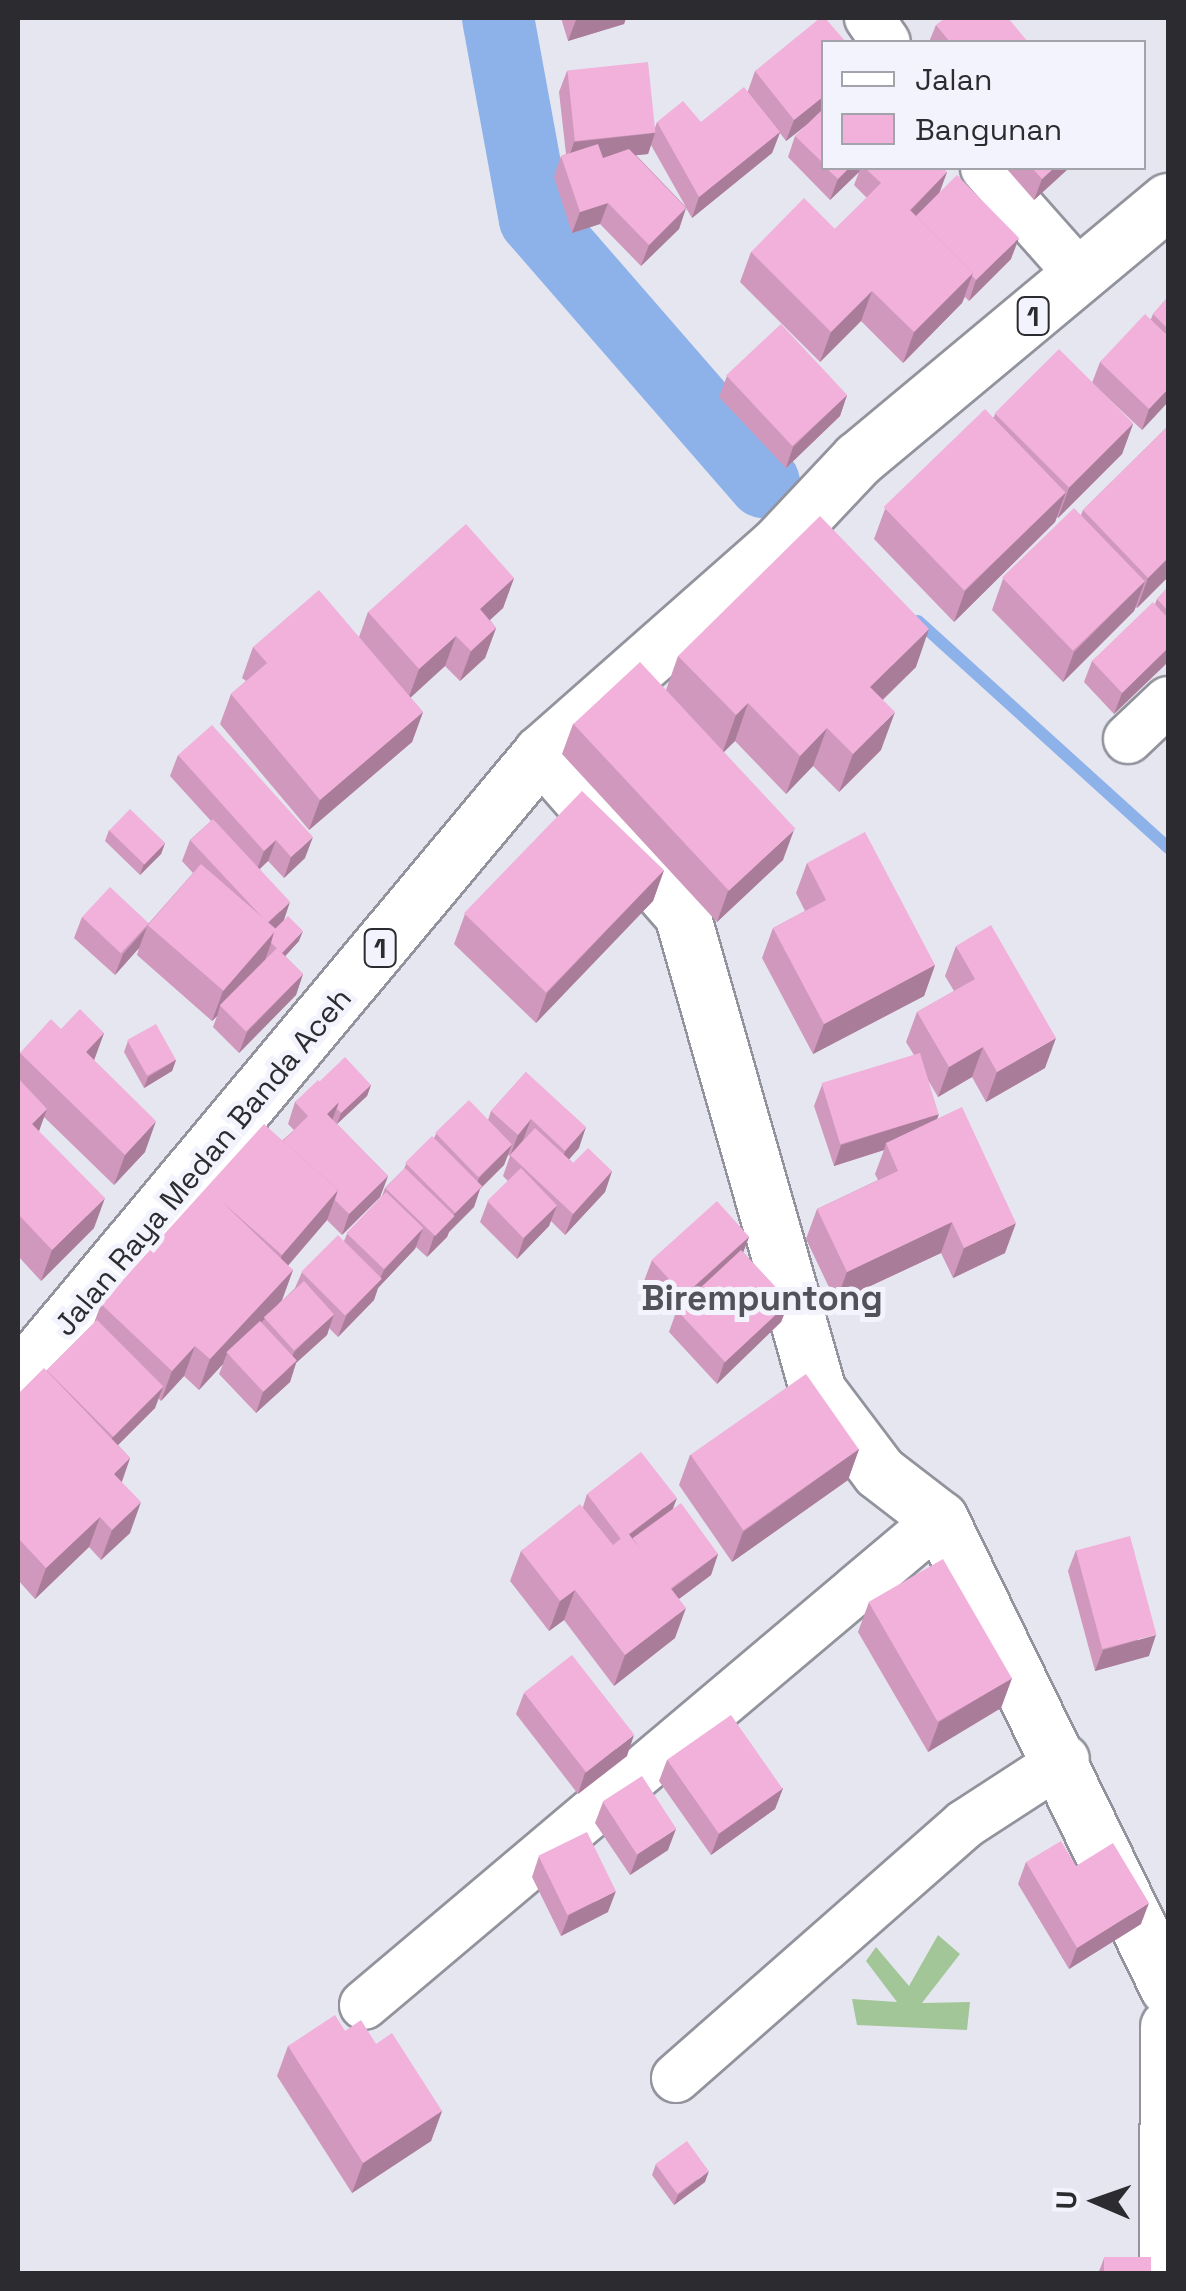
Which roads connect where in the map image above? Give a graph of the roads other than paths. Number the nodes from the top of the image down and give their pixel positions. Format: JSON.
{"nodes":[{"id":1,"x":869,"y":18,"type":"edge"},
{"id":2,"x":885,"y":40,"type":"edge"},
{"id":3,"x":987,"y":170,"type":"edge"},
{"id":4,"x":1168,"y":201,"type":"edge"},
{"id":5,"x":1081,"y":276,"type":"junction"},
{"id":6,"x":1168,"y":701,"type":"edge"},
{"id":7,"x":1128,"y":740,"type":"dead end"},
{"id":8,"x":541,"y":753,"type":"junction"},
{"id":9,"x":18,"y":1380,"type":"edge"},
{"id":10,"x":940,"y":1519,"type":"junction"},
{"id":11,"x":1064,"y":1759,"type":"junction"},
{"id":12,"x":1168,"y":1988,"type":"edge"},
{"id":13,"x":364,"y":2006,"type":"dead end"},
{"id":14,"x":1168,"y":2027,"type":"edge"},
{"id":15,"x":676,"y":2078,"type":"dead end"},
{"id":16,"x":1167,"y":2155,"type":"edge"},
{"id":17,"x":1168,"y":2274,"type":"edge"}],
"edges":[{"from":1,"to":2,"type":"street"},
{"from":3,"to":5,"type":"street"},
{"from":4,"to":5,"type":"main road","name":"Jalan Raya Medan Banda Aceh","number":"1"},
{"from":5,"to":8,"type":"main road","name":"Jalan Raya Medan Banda Aceh","number":"1"},
{"from":6,"to":7,"type":"street"},
{"from":8,"to":9,"type":"main road","name":"Jalan Raya Medan Banda Aceh","number":"1"},
{"from":8,"to":10,"type":"main road"},
{"from":10,"to":11,"type":"main road"},
{"from":10,"to":13,"type":"street"},
{"from":11,"to":12,"type":"main road"},
{"from":11,"to":15,"type":"street"},
{"from":14,"to":16,"type":"main road"},
{"from":16,"to":17,"type":"main road"}]}
